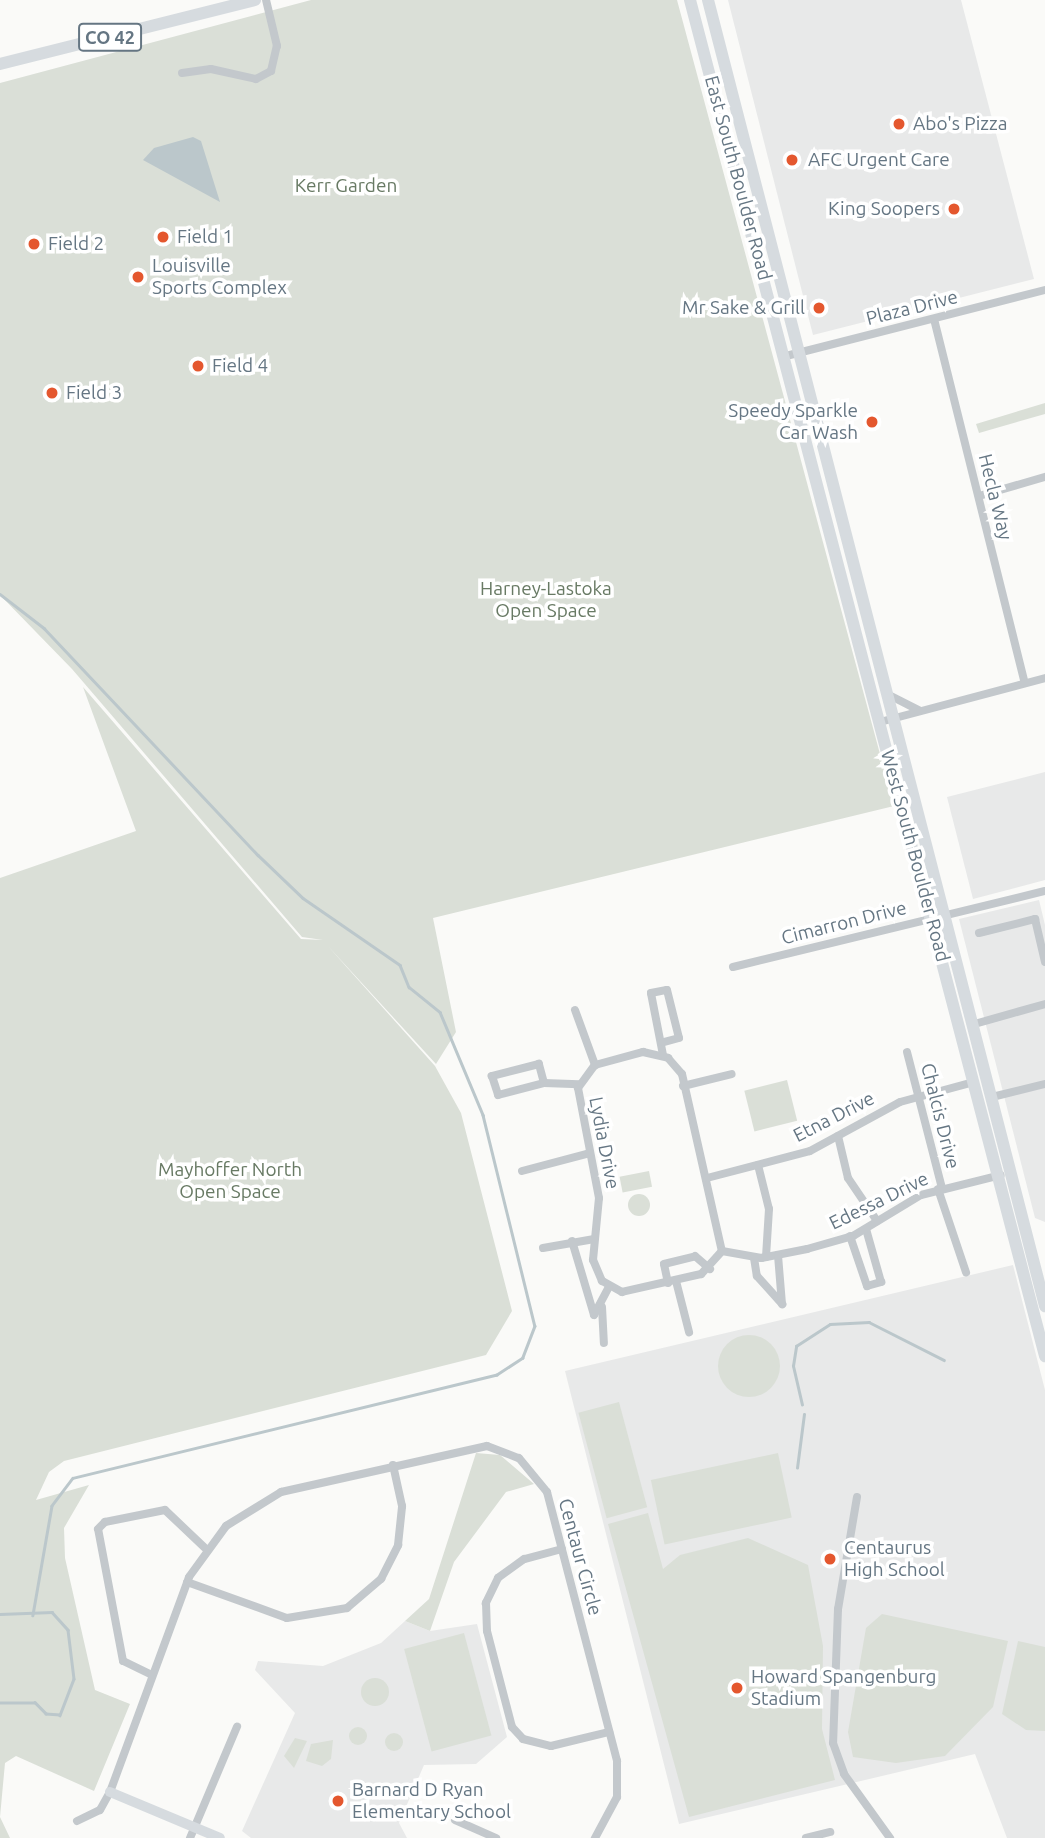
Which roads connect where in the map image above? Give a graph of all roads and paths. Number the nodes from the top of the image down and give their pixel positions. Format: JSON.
{"nodes":[{"id":1,"x":256,"y":0,"type":"edge"},
{"id":2,"x":266,"y":0,"type":"edge"},
{"id":3,"x":690,"y":0,"type":"edge"},
{"id":4,"x":708,"y":0,"type":"edge"},
{"id":5,"x":0,"y":64,"type":"edge"},
{"id":6,"x":182,"y":72,"type":"dead end"},
{"id":7,"x":1045,"y":290,"type":"edge"},
{"id":8,"x":934,"y":318,"type":"junction"},
{"id":9,"x":800,"y":352,"type":"junction"},
{"id":10,"x":786,"y":356,"type":"junction"},
{"id":11,"x":1045,"y":477,"type":"edge"},
{"id":12,"x":979,"y":496,"type":"junction"},
{"id":13,"x":1045,"y":678,"type":"edge"},
{"id":14,"x":1025,"y":683,"type":"junction"},
{"id":15,"x":887,"y":694,"type":"junction"},
{"id":16,"x":922,"y":711,"type":"junction"},
{"id":17,"x":894,"y":719,"type":"junction"},
{"id":18,"x":880,"y":722,"type":"junction"},
{"id":19,"x":1045,"y":891,"type":"edge"},
{"id":20,"x":946,"y":915,"type":"junction"},
{"id":21,"x":932,"y":918,"type":"junction"},
{"id":22,"x":979,"y":933,"type":"dead end"},
{"id":23,"x":1045,"y":962,"type":"edge"},
{"id":24,"x":733,"y":967,"type":"dead end"},
{"id":25,"x":1045,"y":1004,"type":"edge"},
{"id":26,"x":575,"y":1010,"type":"dead end"},
{"id":27,"x":973,"y":1025,"type":"junction"},
{"id":28,"x":960,"y":1028,"type":"junction"},
{"id":29,"x":664,"y":1042,"type":"junction"},
{"id":30,"x":907,"y":1052,"type":"dead end"},
{"id":31,"x":663,"y":1055,"type":"junction"},
{"id":32,"x":595,"y":1065,"type":"junction"},
{"id":33,"x":732,"y":1074,"type":"dead end"},
{"id":34,"x":974,"y":1082,"type":"junction"},
{"id":35,"x":544,"y":1083,"type":"junction"},
{"id":36,"x":1045,"y":1083,"type":"edge"},
{"id":37,"x":579,"y":1084,"type":"junction"},
{"id":38,"x":684,"y":1086,"type":"junction"},
{"id":39,"x":920,"y":1096,"type":"junction"},
{"id":40,"x":992,"y":1097,"type":"junction"},
{"id":41,"x":838,"y":1136,"type":"junction"},
{"id":42,"x":590,"y":1153,"type":"junction"},
{"id":43,"x":758,"y":1165,"type":"junction"},
{"id":44,"x":522,"y":1171,"type":"dead end"},
{"id":45,"x":1010,"y":1172,"type":"junction"},
{"id":46,"x":997,"y":1175,"type":"junction"},
{"id":47,"x":707,"y":1178,"type":"junction"},
{"id":48,"x":940,"y":1189,"type":"junction"},
{"id":49,"x":877,"y":1221,"type":"junction"},
{"id":50,"x":866,"y":1229,"type":"junction"},
{"id":51,"x":850,"y":1236,"type":"junction"},
{"id":52,"x":594,"y":1240,"type":"junction"},
{"id":53,"x":572,"y":1241,"type":"junction"},
{"id":54,"x":543,"y":1248,"type":"dead end"},
{"id":55,"x":722,"y":1251,"type":"junction"},
{"id":56,"x":778,"y":1255,"type":"junction"},
{"id":57,"x":760,"y":1257,"type":"junction"},
{"id":58,"x":710,"y":1269,"type":"junction"},
{"id":59,"x":967,"y":1272,"type":"dead end"},
{"id":60,"x":1041,"y":1277,"type":"edge"},
{"id":61,"x":672,"y":1282,"type":"junction"},
{"id":62,"x":609,"y":1287,"type":"junction"},
{"id":63,"x":1045,"y":1306,"type":"edge"},
{"id":64,"x":603,"y":1307,"type":"junction"},
{"id":65,"x":688,"y":1332,"type":"dead end"},
{"id":66,"x":604,"y":1343,"type":"dead end"},
{"id":67,"x":1045,"y":1356,"type":"edge"},
{"id":68,"x":393,"y":1465,"type":"junction"},
{"id":69,"x":857,"y":1497,"type":"dead end"},
{"id":70,"x":205,"y":1548,"type":"junction"},
{"id":71,"x":562,"y":1549,"type":"junction"},
{"id":72,"x":187,"y":1582,"type":"junction"},
{"id":73,"x":152,"y":1675,"type":"junction"},
{"id":74,"x":237,"y":1727,"type":"dead end"},
{"id":75,"x":609,"y":1732,"type":"junction"},
{"id":76,"x":110,"y":1792,"type":"junction"},
{"id":77,"x":455,"y":1820,"type":"dead end"},
{"id":78,"x":77,"y":1821,"type":"dead end"},
{"id":79,"x":193,"y":1825,"type":"junction"},
{"id":80,"x":830,"y":1832,"type":"dead end"},
{"id":81,"x":191,"y":1838,"type":"edge"},
{"id":82,"x":220,"y":1838,"type":"edge"},
{"id":83,"x":496,"y":1838,"type":"edge"},
{"id":84,"x":595,"y":1838,"type":"edge"},
{"id":85,"x":806,"y":1838,"type":"edge"},
{"id":86,"x":890,"y":1838,"type":"edge"}],
"edges":[{"from":1,"to":5,"type":"main road","number":"CO 42"},
{"from":2,"to":6,"type":"street"},
{"from":3,"to":10,"type":"main road","name":"East South Boulder Road"},
{"from":4,"to":9,"type":"main road","name":"East South Boulder Road"},
{"from":7,"to":8,"type":"street","name":"Plaza Drive"},
{"from":8,"to":9,"type":"street","name":"Plaza Drive"},
{"from":8,"to":12,"type":"street","name":"Hecla Way"},
{"from":9,"to":10,"type":"street","name":"Plaza Drive"},
{"from":9,"to":15,"type":"main road","name":"West South Boulder Road"},
{"from":10,"to":18,"type":"main road","name":"West South Boulder Road"},
{"from":11,"to":12,"type":"street"},
{"from":12,"to":14,"type":"street","name":"Hecla Way"},
{"from":13,"to":14,"type":"street"},
{"from":14,"to":16,"type":"street"},
{"from":15,"to":16,"type":"street"},
{"from":15,"to":17,"type":"main road","name":"West South Boulder Road"},
{"from":16,"to":17,"type":"street"},
{"from":17,"to":18,"type":"street"},
{"from":17,"to":20,"type":"main road","name":"West South Boulder Road"},
{"from":18,"to":21,"type":"main road","name":"West South Boulder Road"},
{"from":19,"to":20,"type":"street","name":"Cimarron Drive"},
{"from":20,"to":21,"type":"street","name":"Cimarron Drive"},
{"from":20,"to":27,"type":"main road","name":"West South Boulder Road"},
{"from":21,"to":24,"type":"street","name":"Cimarron Drive"},
{"from":21,"to":28,"type":"main road","name":"West South Boulder Road"},
{"from":22,"to":23,"type":"street"},
{"from":25,"to":27,"type":"street"},
{"from":26,"to":32,"type":"street"},
{"from":27,"to":28,"type":"street"},
{"from":27,"to":40,"type":"main road","name":"West South Boulder Road"},
{"from":28,"to":34,"type":"main road","name":"West South Boulder Road"},
{"from":29,"to":29,"type":"street"},
{"from":29,"to":31,"type":"street"},
{"from":30,"to":39,"type":"street","name":"Chalcis Drive"},
{"from":31,"to":32,"type":"street"},
{"from":31,"to":38,"type":"street"},
{"from":32,"to":37,"type":"street","name":"Lydia Drive"},
{"from":33,"to":38,"type":"street"},
{"from":34,"to":39,"type":"street","name":"Etna Drive"},
{"from":34,"to":46,"type":"main road","name":"West South Boulder Road"},
{"from":35,"to":35,"type":"street"},
{"from":35,"to":37,"type":"street"},
{"from":36,"to":40,"type":"street"},
{"from":37,"to":42,"type":"street","name":"Lydia Drive"},
{"from":38,"to":47,"type":"street"},
{"from":39,"to":41,"type":"street","name":"Etna Drive"},
{"from":39,"to":48,"type":"street","name":"Chalcis Drive"},
{"from":40,"to":45,"type":"main road","name":"West South Boulder Road"},
{"from":41,"to":43,"type":"street","name":"Etna Drive"},
{"from":41,"to":49,"type":"street"},
{"from":42,"to":44,"type":"street"},
{"from":42,"to":52,"type":"street","name":"Lydia Drive"},
{"from":43,"to":47,"type":"street","name":"Etna Drive"},
{"from":43,"to":57,"type":"street"},
{"from":45,"to":46,"type":"street","name":"Edessa Drive"},
{"from":45,"to":60,"type":"main road","name":"West South Boulder Road"},
{"from":46,"to":48,"type":"street","name":"Edessa Drive"},
{"from":46,"to":67,"type":"main road","name":"West South Boulder Road"},
{"from":47,"to":55,"type":"street"},
{"from":48,"to":49,"type":"street","name":"Edessa Drive"},
{"from":48,"to":59,"type":"street","name":"Chalcis Drive"},
{"from":49,"to":50,"type":"street","name":"Edessa Drive"},
{"from":50,"to":51,"type":"street","name":"Edessa Drive"},
{"from":50,"to":51,"type":"street"},
{"from":51,"to":56,"type":"street","name":"Edessa Drive"},
{"from":52,"to":53,"type":"street"},
{"from":52,"to":62,"type":"street","name":"Lydia Drive"},
{"from":53,"to":54,"type":"street"},
{"from":53,"to":64,"type":"street"},
{"from":55,"to":57,"type":"street"},
{"from":55,"to":58,"type":"street"},
{"from":56,"to":57,"type":"street","name":"Edessa Drive"},
{"from":56,"to":57,"type":"street"},
{"from":58,"to":61,"type":"street"},
{"from":58,"to":61,"type":"street"},
{"from":60,"to":63,"type":"main road","name":"West South Boulder Road"},
{"from":61,"to":62,"type":"street"},
{"from":61,"to":65,"type":"street"},
{"from":62,"to":64,"type":"street"},
{"from":64,"to":66,"type":"street"},
{"from":68,"to":70,"type":"street","name":"Centaur Circle"},
{"from":68,"to":71,"type":"street","name":"Centaur Circle"},
{"from":68,"to":72,"type":"street"},
{"from":69,"to":86,"type":"street"},
{"from":70,"to":72,"type":"street","name":"Centaur Circle"},
{"from":70,"to":73,"type":"street"},
{"from":71,"to":75,"type":"street","name":"Centaur Circle"},
{"from":71,"to":75,"type":"street"},
{"from":72,"to":73,"type":"street","name":"Centaur Circle"},
{"from":73,"to":76,"type":"street","name":"Centaur Circle"},
{"from":74,"to":79,"type":"street"},
{"from":75,"to":84,"type":"street","name":"Centaur Circle"},
{"from":76,"to":78,"type":"street"},
{"from":76,"to":79,"type":"street"},
{"from":77,"to":83,"type":"street"},
{"from":79,"to":81,"type":"street"},
{"from":79,"to":82,"type":"street"},
{"from":80,"to":85,"type":"street"}]}
